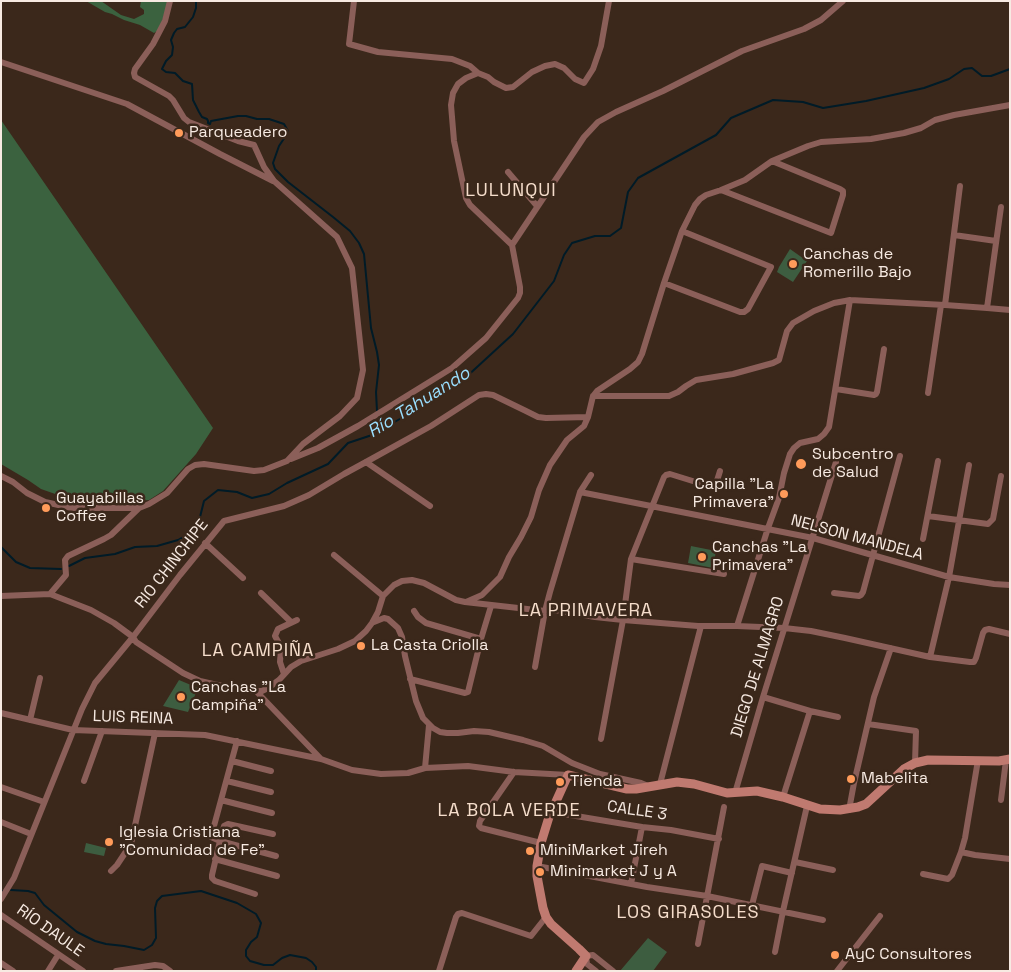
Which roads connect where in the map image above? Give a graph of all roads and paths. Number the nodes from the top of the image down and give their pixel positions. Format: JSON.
{"nodes":[{"id":1,"x":170,"y":1,"type":"edge"},
{"id":2,"x":354,"y":1,"type":"edge"},
{"id":3,"x":609,"y":1,"type":"edge"},
{"id":4,"x":843,"y":1,"type":"edge"},
{"id":5,"x":1,"y":62,"type":"edge"},
{"id":6,"x":478,"y":73,"type":"junction"},
{"id":7,"x":1010,"y":105,"type":"edge"},
{"id":8,"x":772,"y":161,"type":"junction"},
{"id":9,"x":508,"y":172,"type":"dead end"},
{"id":10,"x":274,"y":181,"type":"junction"},
{"id":11,"x":960,"y":186,"type":"dead end"},
{"id":12,"x":722,"y":190,"type":"junction"},
{"id":13,"x":537,"y":206,"type":"junction"},
{"id":14,"x":1001,"y":207,"type":"dead end"},
{"id":15,"x":682,"y":231,"type":"junction"},
{"id":16,"x":954,"y":235,"type":"junction"},
{"id":17,"x":996,"y":241,"type":"junction"},
{"id":18,"x":512,"y":245,"type":"junction"},
{"id":19,"x":664,"y":283,"type":"junction"},
{"id":20,"x":850,"y":300,"type":"junction"},
{"id":21,"x":943,"y":305,"type":"junction"},
{"id":22,"x":987,"y":308,"type":"junction"},
{"id":23,"x":1010,"y":310,"type":"edge"},
{"id":24,"x":884,"y":349,"type":"dead end"},
{"id":25,"x":836,"y":388,"type":"junction"},
{"id":26,"x":928,"y":393,"type":"dead end"},
{"id":27,"x":593,"y":396,"type":"junction"},
{"id":28,"x":588,"y":417,"type":"junction"},
{"id":29,"x":900,"y":456,"type":"dead end"},
{"id":30,"x":287,"y":461,"type":"junction"},
{"id":31,"x":938,"y":461,"type":"dead end"},
{"id":32,"x":366,"y":462,"type":"junction"},
{"id":33,"x":836,"y":462,"type":"dead end"},
{"id":34,"x":969,"y":465,"type":"dead end"},
{"id":35,"x":720,"y":471,"type":"dead end"},
{"id":36,"x":591,"y":475,"type":"dead end"},
{"id":37,"x":1,"y":476,"type":"edge"},
{"id":38,"x":1001,"y":476,"type":"dead end"},
{"id":39,"x":580,"y":492,"type":"junction"},
{"id":40,"x":430,"y":506,"type":"dead end"},
{"id":41,"x":652,"y":506,"type":"junction"},
{"id":42,"x":139,"y":508,"type":"junction"},
{"id":43,"x":928,"y":516,"type":"junction"},
{"id":44,"x":960,"y":520,"type":"junction"},
{"id":45,"x":768,"y":528,"type":"junction"},
{"id":46,"x":813,"y":538,"type":"junction"},
{"id":47,"x":923,"y":539,"type":"dead end"},
{"id":48,"x":205,"y":543,"type":"junction"},
{"id":49,"x":334,"y":555,"type":"dead end"},
{"id":50,"x":873,"y":555,"type":"junction"},
{"id":51,"x":631,"y":559,"type":"junction"},
{"id":52,"x":724,"y":574,"type":"dead end"},
{"id":53,"x":949,"y":577,"type":"junction"},
{"id":54,"x":242,"y":578,"type":"dead end"},
{"id":55,"x":1009,"y":585,"type":"edge"},
{"id":56,"x":261,"y":593,"type":"dead end"},
{"id":57,"x":834,"y":593,"type":"dead end"},
{"id":58,"x":50,"y":594,"type":"junction"},
{"id":59,"x":1,"y":596,"type":"edge"},
{"id":60,"x":383,"y":596,"type":"junction"},
{"id":61,"x":465,"y":602,"type":"junction"},
{"id":62,"x":491,"y":606,"type":"junction"},
{"id":63,"x":414,"y":611,"type":"dead end"},
{"id":64,"x":545,"y":611,"type":"junction"},
{"id":65,"x":623,"y":620,"type":"junction"},
{"id":66,"x":372,"y":623,"type":"junction"},
{"id":67,"x":701,"y":626,"type":"junction"},
{"id":68,"x":737,"y":626,"type":"junction"},
{"id":69,"x":784,"y":628,"type":"junction"},
{"id":70,"x":1010,"y":634,"type":"edge"},
{"id":71,"x":133,"y":637,"type":"junction"},
{"id":72,"x":481,"y":639,"type":"junction"},
{"id":73,"x":891,"y":648,"type":"junction"},
{"id":74,"x":930,"y":657,"type":"junction"},
{"id":75,"x":536,"y":667,"type":"dead end"},
{"id":76,"x":284,"y":674,"type":"junction"},
{"id":77,"x":40,"y":678,"type":"dead end"},
{"id":78,"x":410,"y":679,"type":"junction"},
{"id":79,"x":256,"y":691,"type":"junction"},
{"id":80,"x":763,"y":697,"type":"junction"},
{"id":81,"x":810,"y":711,"type":"junction"},
{"id":82,"x":1,"y":713,"type":"edge"},
{"id":83,"x":838,"y":717,"type":"dead end"},
{"id":84,"x":30,"y":720,"type":"junction"},
{"id":85,"x":868,"y":724,"type":"junction"},
{"id":86,"x":429,"y":725,"type":"junction"},
{"id":87,"x":73,"y":730,"type":"junction"},
{"id":88,"x":102,"y":731,"type":"junction"},
{"id":89,"x":155,"y":733,"type":"junction"},
{"id":90,"x":601,"y":739,"type":"dead end"},
{"id":91,"x":237,"y":741,"type":"junction"},
{"id":92,"x":321,"y":759,"type":"junction"},
{"id":93,"x":978,"y":760,"type":"junction"},
{"id":94,"x":1008,"y":760,"type":"edge"},
{"id":95,"x":232,"y":761,"type":"junction"},
{"id":96,"x":914,"y":763,"type":"junction"},
{"id":97,"x":425,"y":768,"type":"junction"},
{"id":98,"x":270,"y":771,"type":"dead end"},
{"id":99,"x":514,"y":772,"type":"junction"},
{"id":100,"x":568,"y":775,"type":"junction"},
{"id":101,"x":84,"y":781,"type":"dead end"},
{"id":102,"x":226,"y":781,"type":"junction"},
{"id":103,"x":660,"y":784,"type":"junction"},
{"id":104,"x":648,"y":786,"type":"junction"},
{"id":105,"x":1,"y":787,"type":"edge"},
{"id":106,"x":271,"y":792,"type":"dead end"},
{"id":107,"x":735,"y":793,"type":"junction"},
{"id":108,"x":783,"y":797,"type":"junction"},
{"id":109,"x":222,"y":800,"type":"junction"},
{"id":110,"x":1001,"y":800,"type":"dead end"},
{"id":111,"x":44,"y":802,"type":"junction"},
{"id":112,"x":807,"y":806,"type":"junction"},
{"id":113,"x":724,"y":807,"type":"dead end"},
{"id":114,"x":849,"y":810,"type":"junction"},
{"id":115,"x":552,"y":812,"type":"junction"},
{"id":116,"x":272,"y":813,"type":"dead end"},
{"id":117,"x":1,"y":822,"type":"edge"},
{"id":118,"x":642,"y":827,"type":"junction"},
{"id":119,"x":31,"y":834,"type":"junction"},
{"id":120,"x":273,"y":834,"type":"dead end"},
{"id":121,"x":719,"y":839,"type":"junction"},
{"id":122,"x":220,"y":841,"type":"junction"},
{"id":123,"x":541,"y":843,"type":"junction"},
{"id":124,"x":961,"y":852,"type":"junction"},
{"id":125,"x":276,"y":856,"type":"dead end"},
{"id":126,"x":215,"y":859,"type":"junction"},
{"id":127,"x":1010,"y":859,"type":"edge"},
{"id":128,"x":795,"y":862,"type":"junction"},
{"id":129,"x":537,"y":866,"type":"junction"},
{"id":130,"x":833,"y":870,"type":"dead end"},
{"id":131,"x":111,"y":871,"type":"dead end"},
{"id":132,"x":792,"y":873,"type":"junction"},
{"id":133,"x":923,"y":874,"type":"dead end"},
{"id":134,"x":277,"y":876,"type":"dead end"},
{"id":135,"x":631,"y":884,"type":"junction"},
{"id":136,"x":256,"y":894,"type":"dead end"},
{"id":137,"x":707,"y":896,"type":"junction"},
{"id":138,"x":1,"y":899,"type":"edge"},
{"id":139,"x":752,"y":905,"type":"junction"},
{"id":140,"x":783,"y":911,"type":"junction"},
{"id":141,"x":1,"y":914,"type":"edge"},
{"id":142,"x":880,"y":916,"type":"dead end"},
{"id":143,"x":546,"y":917,"type":"junction"},
{"id":144,"x":823,"y":920,"type":"dead end"},
{"id":145,"x":698,"y":944,"type":"dead end"},
{"id":146,"x":776,"y":952,"type":"dead end"},
{"id":147,"x":58,"y":955,"type":"junction"},
{"id":148,"x":586,"y":956,"type":"junction"},
{"id":149,"x":1,"y":963,"type":"edge"},
{"id":150,"x":161,"y":968,"type":"edge"},
{"id":151,"x":13,"y":971,"type":"edge"},
{"id":152,"x":48,"y":971,"type":"edge"},
{"id":153,"x":83,"y":971,"type":"edge"},
{"id":154,"x":116,"y":971,"type":"edge"},
{"id":155,"x":170,"y":971,"type":"edge"},
{"id":156,"x":438,"y":971,"type":"edge"},
{"id":157,"x":576,"y":971,"type":"edge"},
{"id":158,"x":596,"y":971,"type":"edge"},
{"id":159,"x":613,"y":971,"type":"edge"},
{"id":160,"x":837,"y":971,"type":"edge"}],
"edges":[{"from":1,"to":10,"type":"street"},
{"from":2,"to":6,"type":"street"},
{"from":3,"to":6,"type":"street"},
{"from":4,"to":13,"type":"street"},
{"from":5,"to":10,"type":"street"},
{"from":6,"to":18,"type":"street"},
{"from":7,"to":8,"type":"street"},
{"from":8,"to":12,"type":"street"},
{"from":8,"to":12,"type":"street"},
{"from":9,"to":13,"type":"street"},
{"from":10,"to":30,"type":"street"},
{"from":11,"to":16,"type":"street"},
{"from":12,"to":15,"type":"street"},
{"from":13,"to":18,"type":"street"},
{"from":14,"to":17,"type":"street"},
{"from":15,"to":19,"type":"street"},
{"from":15,"to":19,"type":"street"},
{"from":16,"to":17,"type":"street"},
{"from":16,"to":21,"type":"street"},
{"from":17,"to":22,"type":"street"},
{"from":18,"to":30,"type":"street"},
{"from":19,"to":27,"type":"street"},
{"from":20,"to":21,"type":"street"},
{"from":20,"to":25,"type":"street"},
{"from":20,"to":27,"type":"street"},
{"from":21,"to":22,"type":"street"},
{"from":21,"to":26,"type":"street"},
{"from":22,"to":23,"type":"street"},
{"from":24,"to":25,"type":"street"},
{"from":25,"to":45,"type":"street"},
{"from":27,"to":28,"type":"street"},
{"from":28,"to":32,"type":"street","name":"RIO CHINCHIPE"},
{"from":28,"to":61,"type":"street"},
{"from":29,"to":50,"type":"street"},
{"from":30,"to":42,"type":"street"},
{"from":31,"to":43,"type":"street"},
{"from":32,"to":40,"type":"street"},
{"from":32,"to":48,"type":"street","name":"RIO CHINCHIPE"},
{"from":33,"to":46,"type":"street","name":"DIEGO DE ALMAGRO"},
{"from":34,"to":44,"type":"street"},
{"from":35,"to":41,"type":"street"},
{"from":36,"to":39,"type":"street"},
{"from":37,"to":42,"type":"street"},
{"from":38,"to":44,"type":"street"},
{"from":39,"to":41,"type":"street","name":"NELSON MANDELA"},
{"from":39,"to":64,"type":"street"},
{"from":41,"to":45,"type":"street","name":"NELSON MANDELA"},
{"from":41,"to":51,"type":"street"},
{"from":42,"to":58,"type":"street"},
{"from":43,"to":44,"type":"street"},
{"from":43,"to":47,"type":"street"},
{"from":44,"to":53,"type":"street"},
{"from":45,"to":46,"type":"street","name":"NELSON MANDELA"},
{"from":45,"to":68,"type":"street"},
{"from":46,"to":50,"type":"street","name":"NELSON MANDELA"},
{"from":46,"to":69,"type":"street","name":"DIEGO DE ALMAGRO"},
{"from":48,"to":54,"type":"street"},
{"from":48,"to":71,"type":"street","name":"RIO CHINCHIPE"},
{"from":49,"to":60,"type":"street"},
{"from":50,"to":53,"type":"street","name":"NELSON MANDELA"},
{"from":50,"to":57,"type":"street"},
{"from":51,"to":52,"type":"street"},
{"from":51,"to":65,"type":"street"},
{"from":53,"to":55,"type":"street","name":"NELSON MANDELA"},
{"from":53,"to":74,"type":"street"},
{"from":56,"to":76,"type":"street"},
{"from":58,"to":59,"type":"street"},
{"from":58,"to":71,"type":"street"},
{"from":60,"to":61,"type":"street"},
{"from":60,"to":66,"type":"street"},
{"from":61,"to":62,"type":"street"},
{"from":62,"to":64,"type":"street"},
{"from":62,"to":72,"type":"street"},
{"from":63,"to":72,"type":"street"},
{"from":64,"to":65,"type":"street"},
{"from":64,"to":75,"type":"street"},
{"from":65,"to":67,"type":"street"},
{"from":65,"to":90,"type":"street"},
{"from":66,"to":76,"type":"street"},
{"from":66,"to":78,"type":"street"},
{"from":67,"to":68,"type":"street"},
{"from":67,"to":103,"type":"street"},
{"from":68,"to":69,"type":"street"},
{"from":69,"to":73,"type":"street"},
{"from":69,"to":80,"type":"street","name":"DIEGO DE ALMAGRO"},
{"from":70,"to":74,"type":"street"},
{"from":71,"to":79,"type":"street"},
{"from":71,"to":87,"type":"street","name":"RIO CHINCHIPE"},
{"from":72,"to":78,"type":"street"},
{"from":73,"to":74,"type":"street"},
{"from":73,"to":85,"type":"street"},
{"from":76,"to":79,"type":"street"},
{"from":77,"to":84,"type":"street"},
{"from":78,"to":86,"type":"street"},
{"from":79,"to":92,"type":"street"},
{"from":80,"to":81,"type":"street"},
{"from":80,"to":107,"type":"street","name":"DIEGO DE ALMAGRO"},
{"from":81,"to":83,"type":"street"},
{"from":81,"to":108,"type":"street"},
{"from":82,"to":84,"type":"street","name":"LUIS REINA"},
{"from":84,"to":87,"type":"street","name":"LUIS REINA"},
{"from":85,"to":96,"type":"street"},
{"from":85,"to":114,"type":"street"},
{"from":86,"to":97,"type":"street"},
{"from":86,"to":104,"type":"street"},
{"from":87,"to":88,"type":"street","name":"LUIS REINA"},
{"from":87,"to":111,"type":"street","name":"RIO CHINCHIPE"},
{"from":88,"to":89,"type":"street","name":"LUIS REINA"},
{"from":88,"to":101,"type":"street"},
{"from":89,"to":91,"type":"street","name":"LUIS REINA"},
{"from":89,"to":131,"type":"street"},
{"from":91,"to":92,"type":"street","name":"LUIS REINA"},
{"from":91,"to":95,"type":"street"},
{"from":92,"to":97,"type":"street","name":"LUIS REINA"},
{"from":93,"to":94,"type":"main road"},
{"from":93,"to":96,"type":"main road"},
{"from":93,"to":124,"type":"street"},
{"from":94,"to":110,"type":"street"},
{"from":95,"to":98,"type":"street"},
{"from":95,"to":102,"type":"street"},
{"from":96,"to":114,"type":"main road"},
{"from":97,"to":99,"type":"street","name":"LUIS REINA"},
{"from":99,"to":100,"type":"street","name":"LUIS REINA"},
{"from":99,"to":123,"type":"street"},
{"from":100,"to":104,"type":"main road"},
{"from":100,"to":115,"type":"main road"},
{"from":102,"to":106,"type":"street"},
{"from":102,"to":109,"type":"street"},
{"from":103,"to":104,"type":"main road"},
{"from":103,"to":107,"type":"main road"},
{"from":105,"to":111,"type":"street"},
{"from":107,"to":108,"type":"main road"},
{"from":108,"to":112,"type":"main road"},
{"from":109,"to":116,"type":"street"},
{"from":109,"to":122,"type":"street"},
{"from":111,"to":119,"type":"street","name":"RIO CHINCHIPE"},
{"from":112,"to":114,"type":"main road"},
{"from":112,"to":128,"type":"street"},
{"from":113,"to":121,"type":"street"},
{"from":115,"to":118,"type":"street","name":"CALLE 3"},
{"from":115,"to":123,"type":"main road"},
{"from":117,"to":119,"type":"street"},
{"from":118,"to":121,"type":"street","name":"CALLE 3"},
{"from":118,"to":135,"type":"street"},
{"from":119,"to":138,"type":"street","name":"RIO CHINCHIPE"},
{"from":120,"to":122,"type":"street"},
{"from":121,"to":137,"type":"street"},
{"from":122,"to":125,"type":"street"},
{"from":122,"to":126,"type":"street"},
{"from":123,"to":129,"type":"main road"},
{"from":124,"to":127,"type":"street"},
{"from":124,"to":133,"type":"street"},
{"from":126,"to":134,"type":"street"},
{"from":126,"to":136,"type":"street"},
{"from":128,"to":130,"type":"street"},
{"from":128,"to":132,"type":"street"},
{"from":129,"to":135,"type":"street"},
{"from":129,"to":143,"type":"main road"},
{"from":132,"to":139,"type":"street"},
{"from":132,"to":140,"type":"street"},
{"from":135,"to":137,"type":"street"},
{"from":137,"to":139,"type":"street"},
{"from":137,"to":145,"type":"street"},
{"from":139,"to":140,"type":"street"},
{"from":140,"to":144,"type":"street"},
{"from":140,"to":146,"type":"street"},
{"from":141,"to":147,"type":"street","name":"RÍO DAULE"},
{"from":142,"to":160,"type":"street"},
{"from":143,"to":148,"type":"main road"},
{"from":143,"to":156,"type":"street"},
{"from":147,"to":152,"type":"street"},
{"from":147,"to":153,"type":"street","name":"RÍO DAULE"},
{"from":148,"to":157,"type":"main road"},
{"from":148,"to":158,"type":"street"},
{"from":148,"to":159,"type":"street"},
{"from":149,"to":151,"type":"street"},
{"from":150,"to":154,"type":"street"},
{"from":150,"to":155,"type":"street"}]}
